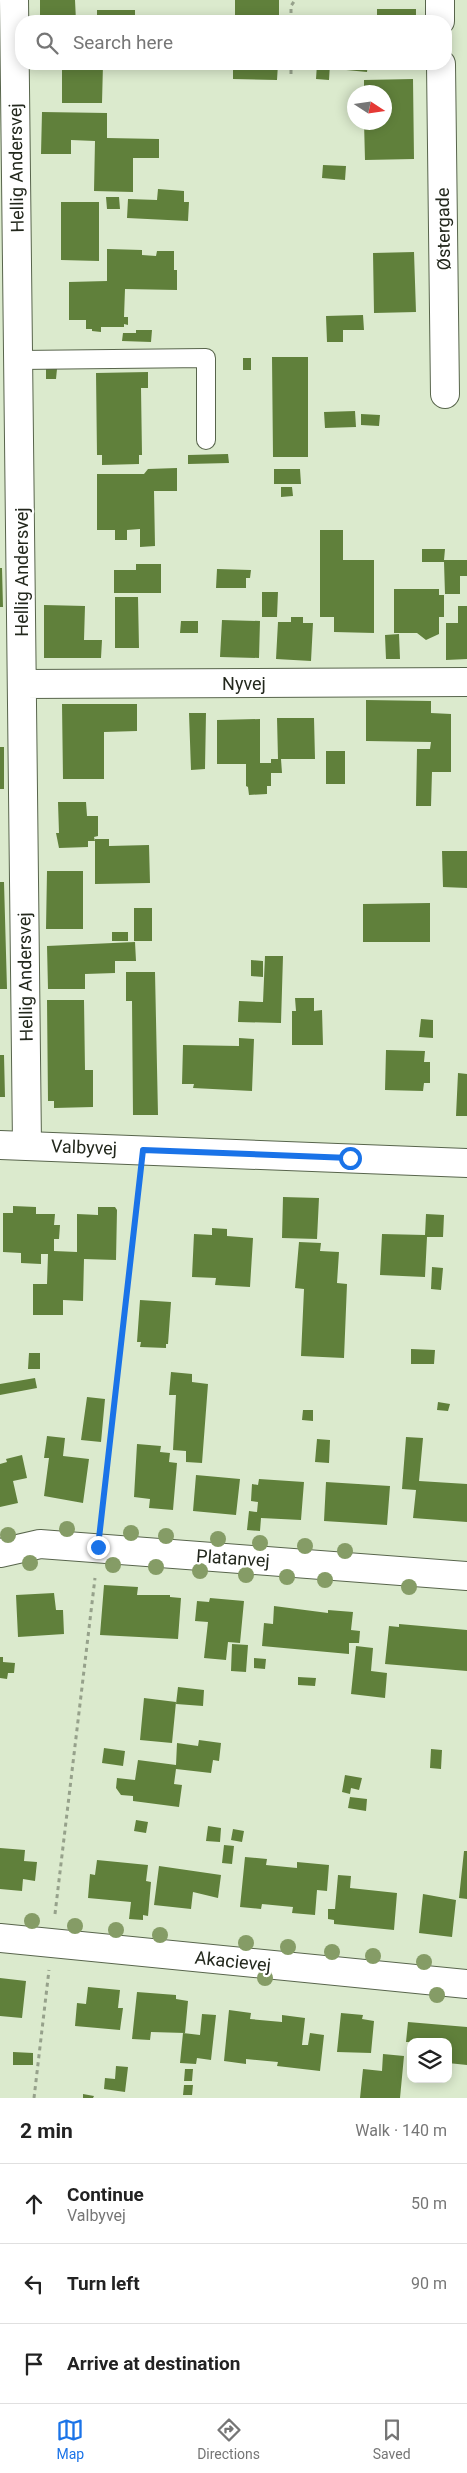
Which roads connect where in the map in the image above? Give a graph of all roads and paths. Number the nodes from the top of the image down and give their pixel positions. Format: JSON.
{"nodes":[{"id":1,"x":14,"y":0,"type":"edge"},
{"id":2,"x":295,"y":0,"type":"edge"},
{"id":3,"x":440,"y":0,"type":"edge"},
{"id":4,"x":291,"y":15,"type":"edge"},
{"id":5,"x":440,"y":15,"type":"edge"},
{"id":6,"x":291,"y":70,"type":"edge"},
{"id":7,"x":440,"y":70,"type":"edge"},
{"id":8,"x":291,"y":74,"type":"dead end"},
{"id":9,"x":19,"y":360,"type":"junction"},
{"id":10,"x":445,"y":394,"type":"dead end"},
{"id":11,"x":206,"y":440,"type":"dead end"},
{"id":12,"x":10,"y":441,"type":"edge"},
{"id":13,"x":467,"y":682,"type":"edge"},
{"id":14,"x":22,"y":684,"type":"junction"},
{"id":15,"x":0,"y":1144,"type":"edge"},
{"id":16,"x":27,"y":1145,"type":"junction"},
{"id":17,"x":143,"y":1150,"type":"junction"},
{"id":18,"x":467,"y":1163,"type":"edge"},
{"id":19,"x":98,"y":1547,"type":"junction"},
{"id":20,"x":0,"y":1553,"type":"edge"},
{"id":21,"x":467,"y":1576,"type":"edge"},
{"id":22,"x":0,"y":1938,"type":"edge"},
{"id":23,"x":52,"y":1943,"type":"junction"},
{"id":24,"x":467,"y":1984,"type":"edge"},
{"id":25,"x":34,"y":2098,"type":"edge"}],
"edges":[{"from":1,"to":9,"type":"street","name":"Hellig Andersvej"},
{"from":2,"to":4,"type":"path"},
{"from":3,"to":5,"type":"street"},
{"from":6,"to":8,"type":"path"},
{"from":7,"to":10,"type":"street","name":"Østergade"},
{"from":9,"to":11,"type":"lane"},
{"from":9,"to":12,"type":"street","name":"Hellig Andersvej"},
{"from":12,"to":14,"type":"street","name":"Hellig Andersvej"},
{"from":13,"to":14,"type":"street","name":"Nyvej"},
{"from":14,"to":16,"type":"street","name":"Hellig Andersvej"},
{"from":15,"to":16,"type":"street","name":"Valbyvej"},
{"from":16,"to":17,"type":"street","name":"Valbyvej"},
{"from":17,"to":18,"type":"street","name":"Valbyvej"},
{"from":17,"to":19,"type":"path"},
{"from":19,"to":20,"type":"street","name":"Platanvej"},
{"from":19,"to":21,"type":"street","name":"Platanvej"},
{"from":19,"to":23,"type":"path"},
{"from":22,"to":23,"type":"street","name":"Akacievej"},
{"from":23,"to":24,"type":"street","name":"Akacievej"},
{"from":23,"to":25,"type":"path"}]}
